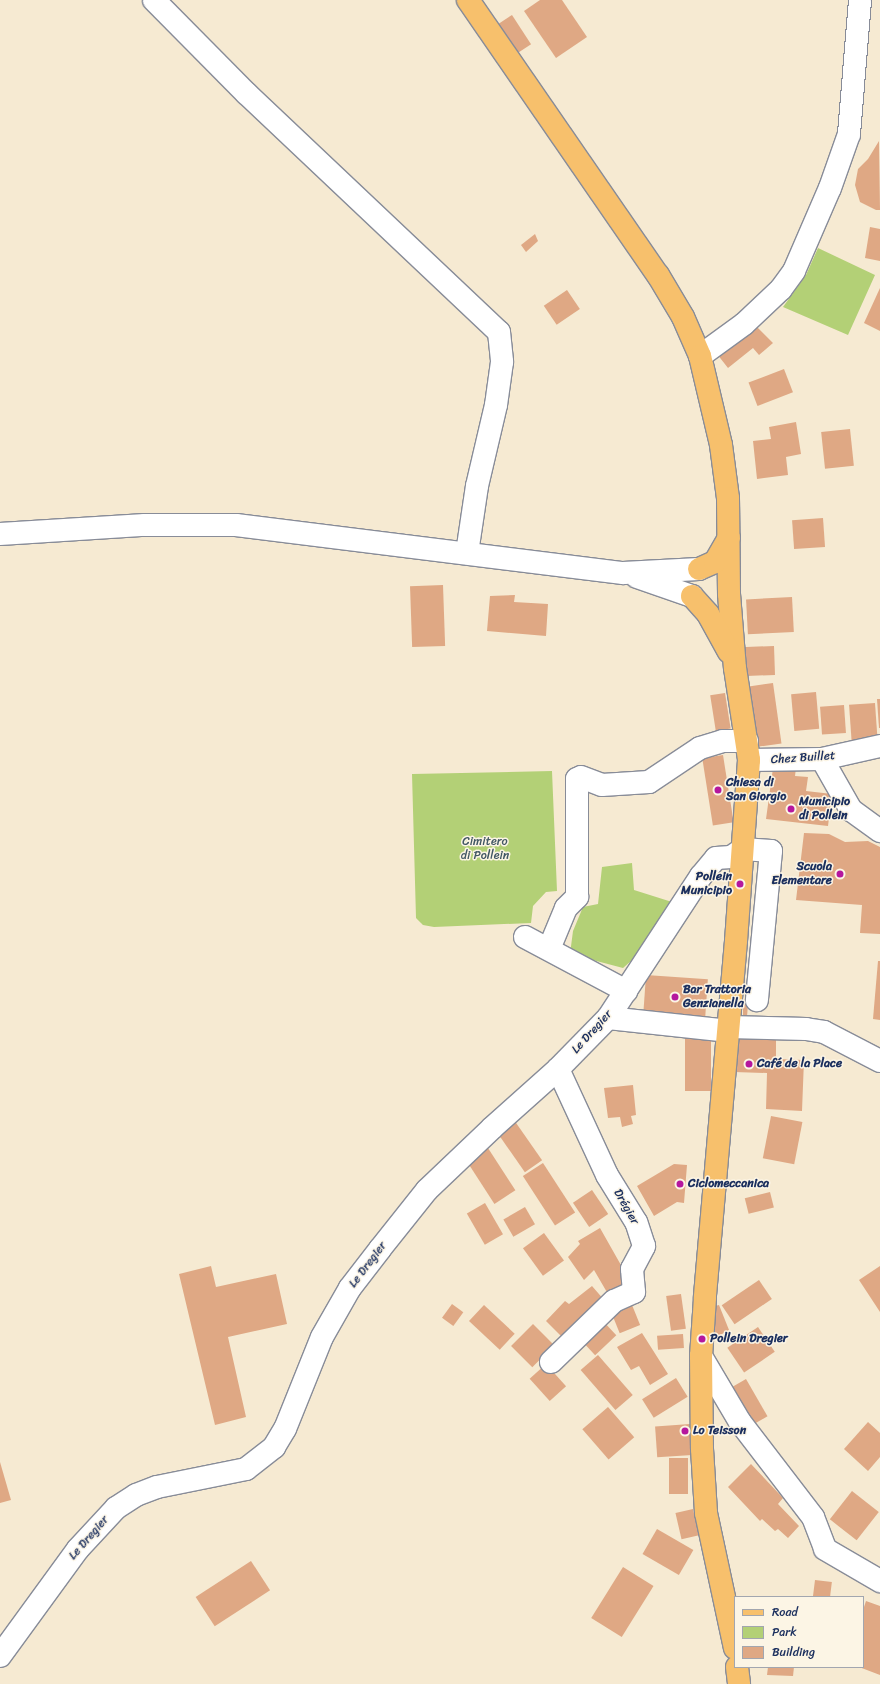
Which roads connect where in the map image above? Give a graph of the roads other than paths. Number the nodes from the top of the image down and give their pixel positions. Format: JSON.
{"nodes":[{"id":1,"x":154,"y":0,"type":"edge"},
{"id":2,"x":468,"y":0,"type":"edge"},
{"id":3,"x":860,"y":0,"type":"edge"},
{"id":4,"x":700,"y":356,"type":"junction"},
{"id":5,"x":0,"y":534,"type":"edge"},
{"id":6,"x":729,"y":537,"type":"junction"},
{"id":7,"x":467,"y":553,"type":"junction"},
{"id":8,"x":699,"y":569,"type":"junction"},
{"id":9,"x":623,"y":573,"type":"junction"},
{"id":10,"x":726,"y":581,"type":"junction"},
{"id":11,"x":692,"y":596,"type":"junction"},
{"id":12,"x":735,"y":668,"type":"junction"},
{"id":13,"x":880,"y":746,"type":"edge"},
{"id":14,"x":748,"y":751,"type":"junction"},
{"id":15,"x":822,"y":759,"type":"junction"},
{"id":16,"x":880,"y":831,"type":"edge"},
{"id":17,"x":743,"y":848,"type":"junction"},
{"id":18,"x":525,"y":937,"type":"dead end"},
{"id":19,"x":736,"y":941,"type":"junction"},
{"id":20,"x":763,"y":942,"type":"junction"},
{"id":21,"x":549,"y":949,"type":"junction"},
{"id":22,"x":626,"y":991,"type":"junction"},
{"id":23,"x":757,"y":1000,"type":"dead end"},
{"id":24,"x":608,"y":1018,"type":"junction"},
{"id":25,"x":729,"y":1029,"type":"junction"},
{"id":26,"x":880,"y":1061,"type":"edge"},
{"id":27,"x":558,"y":1069,"type":"junction"},
{"id":28,"x":701,"y":1356,"type":"junction"},
{"id":29,"x":551,"y":1362,"type":"dead end"},
{"id":30,"x":880,"y":1581,"type":"edge"},
{"id":31,"x":734,"y":1643,"type":"edge"},
{"id":32,"x":0,"y":1656,"type":"edge"},
{"id":33,"x":737,"y":1668,"type":"edge"},
{"id":34,"x":739,"y":1684,"type":"edge"}],
"edges":[{"from":1,"to":7,"type":"street"},
{"from":2,"to":4,"type":"main road"},
{"from":3,"to":4,"type":"street"},
{"from":4,"to":6,"type":"main road"},
{"from":5,"to":7,"type":"street"},
{"from":6,"to":8,"type":"main road"},
{"from":6,"to":10,"type":"main road"},
{"from":7,"to":9,"type":"street"},
{"from":8,"to":9,"type":"street"},
{"from":8,"to":10,"type":"main road"},
{"from":9,"to":11,"type":"street"},
{"from":10,"to":11,"type":"main road"},
{"from":10,"to":12,"type":"main road"},
{"from":11,"to":12,"type":"main road"},
{"from":12,"to":14,"type":"main road"},
{"from":13,"to":15,"type":"street","name":"Chez Buillet"},
{"from":14,"to":15,"type":"street","name":"Chez Buillet"},
{"from":14,"to":17,"type":"main road"},
{"from":14,"to":21,"type":"street","name":"Chez Buillet"},
{"from":15,"to":16,"type":"street"},
{"from":17,"to":19,"type":"main road"},
{"from":17,"to":20,"type":"street"},
{"from":17,"to":22,"type":"street","name":"Le Dregier"},
{"from":18,"to":21,"type":"street"},
{"from":19,"to":20,"type":"street"},
{"from":19,"to":25,"type":"main road"},
{"from":20,"to":23,"type":"street"},
{"from":21,"to":22,"type":"street"},
{"from":22,"to":24,"type":"street","name":"Le Dregier"},
{"from":24,"to":25,"type":"street"},
{"from":24,"to":27,"type":"street","name":"Le Dregier"},
{"from":25,"to":26,"type":"street"},
{"from":25,"to":28,"type":"main road"},
{"from":27,"to":29,"type":"street","name":"Drégier"},
{"from":27,"to":32,"type":"street","name":"Le Dregier"},
{"from":28,"to":30,"type":"street"},
{"from":28,"to":31,"type":"main road"},
{"from":33,"to":34,"type":"main road"}]}
